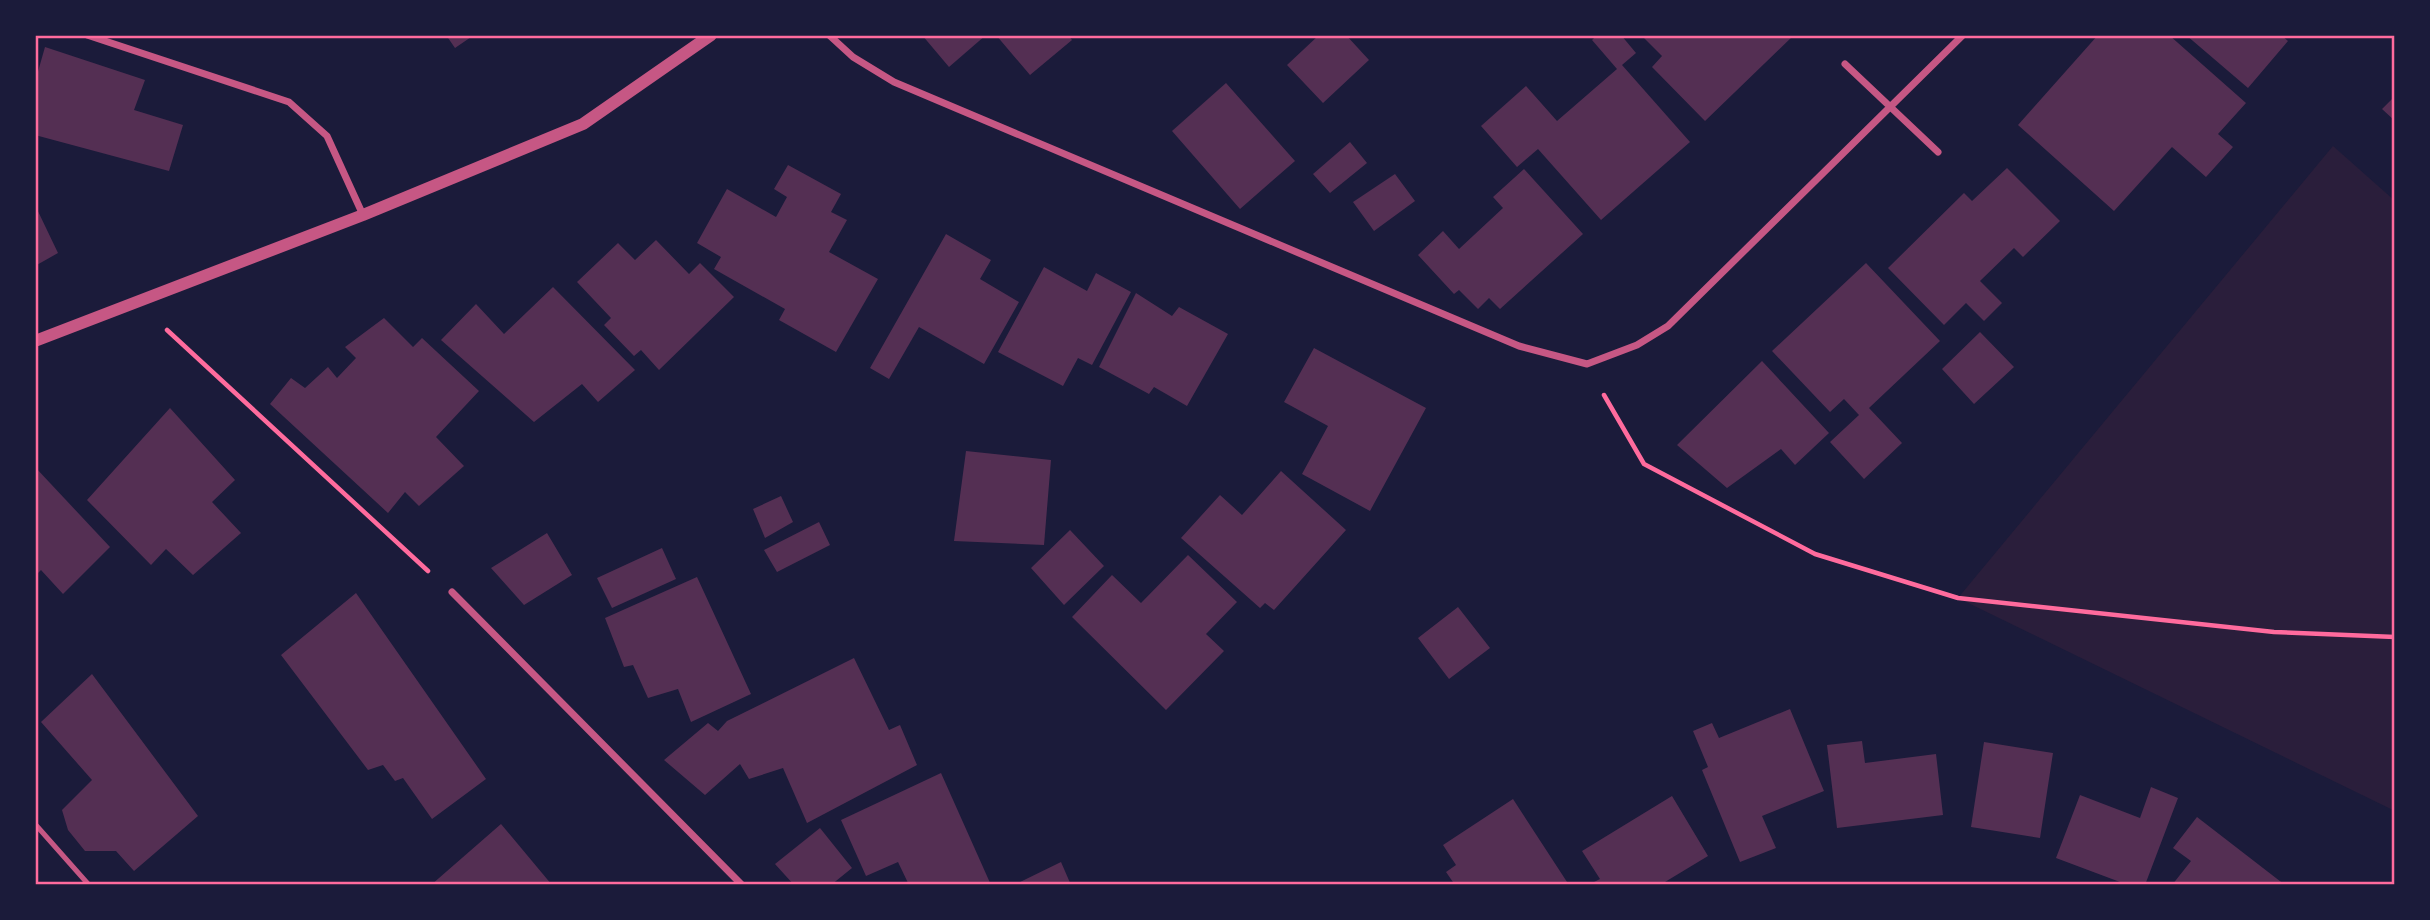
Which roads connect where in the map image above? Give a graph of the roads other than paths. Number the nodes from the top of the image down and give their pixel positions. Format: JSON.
{"nodes":[{"id":1,"x":87,"y":35,"type":"edge"},
{"id":2,"x":711,"y":35,"type":"edge"},
{"id":3,"x":829,"y":35,"type":"edge"},
{"id":4,"x":1963,"y":35,"type":"edge"},
{"id":5,"x":1845,"y":64,"type":"dead end"},
{"id":6,"x":1892,"y":107,"type":"junction"},
{"id":7,"x":1938,"y":152,"type":"dead end"},
{"id":8,"x":363,"y":215,"type":"junction"},
{"id":9,"x":35,"y":341,"type":"edge"},
{"id":10,"x":452,"y":592,"type":"road end"},
{"id":11,"x":35,"y":824,"type":"edge"},
{"id":12,"x":89,"y":885,"type":"edge"},
{"id":13,"x":742,"y":885,"type":"edge"}],
"edges":[{"from":1,"to":8,"type":"street"},
{"from":2,"to":8,"type":"street"},
{"from":3,"to":6,"type":"street"},
{"from":4,"to":6,"type":"street"},
{"from":5,"to":6,"type":"street"},
{"from":6,"to":7,"type":"street"},
{"from":8,"to":9,"type":"street"},
{"from":10,"to":13,"type":"street"},
{"from":11,"to":12,"type":"lane"}]}
